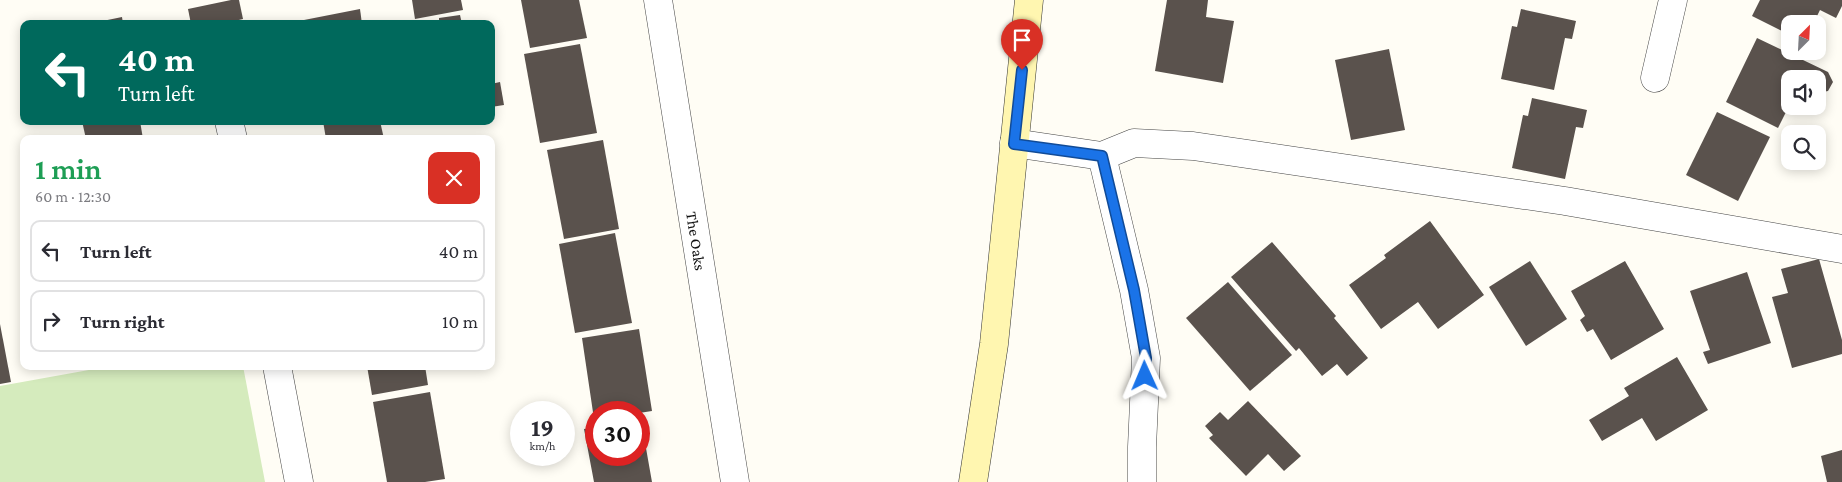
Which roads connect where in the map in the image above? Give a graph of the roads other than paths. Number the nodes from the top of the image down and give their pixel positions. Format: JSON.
{"nodes":[{"id":1,"x":658,"y":0,"type":"edge"},
{"id":2,"x":1029,"y":0,"type":"edge"},
{"id":3,"x":1672,"y":0,"type":"edge"},
{"id":4,"x":1655,"y":78,"type":"dead end"},
{"id":5,"x":1014,"y":144,"type":"junction"},
{"id":6,"x":1102,"y":156,"type":"junction"},
{"id":7,"x":1842,"y":249,"type":"edge"},
{"id":8,"x":278,"y":370,"type":"edge"},
{"id":9,"x":299,"y":482,"type":"edge"},
{"id":10,"x":735,"y":482,"type":"edge"},
{"id":11,"x":972,"y":482,"type":"edge"},
{"id":12,"x":1142,"y":482,"type":"edge"}],
"edges":[{"from":1,"to":10,"type":"street","name":"The Oaks"},
{"from":2,"to":5,"type":"street"},
{"from":3,"to":4,"type":"street"},
{"from":5,"to":6,"type":"street"},
{"from":5,"to":11,"type":"street"},
{"from":6,"to":7,"type":"street"},
{"from":6,"to":12,"type":"street"},
{"from":8,"to":9,"type":"street"}]}
